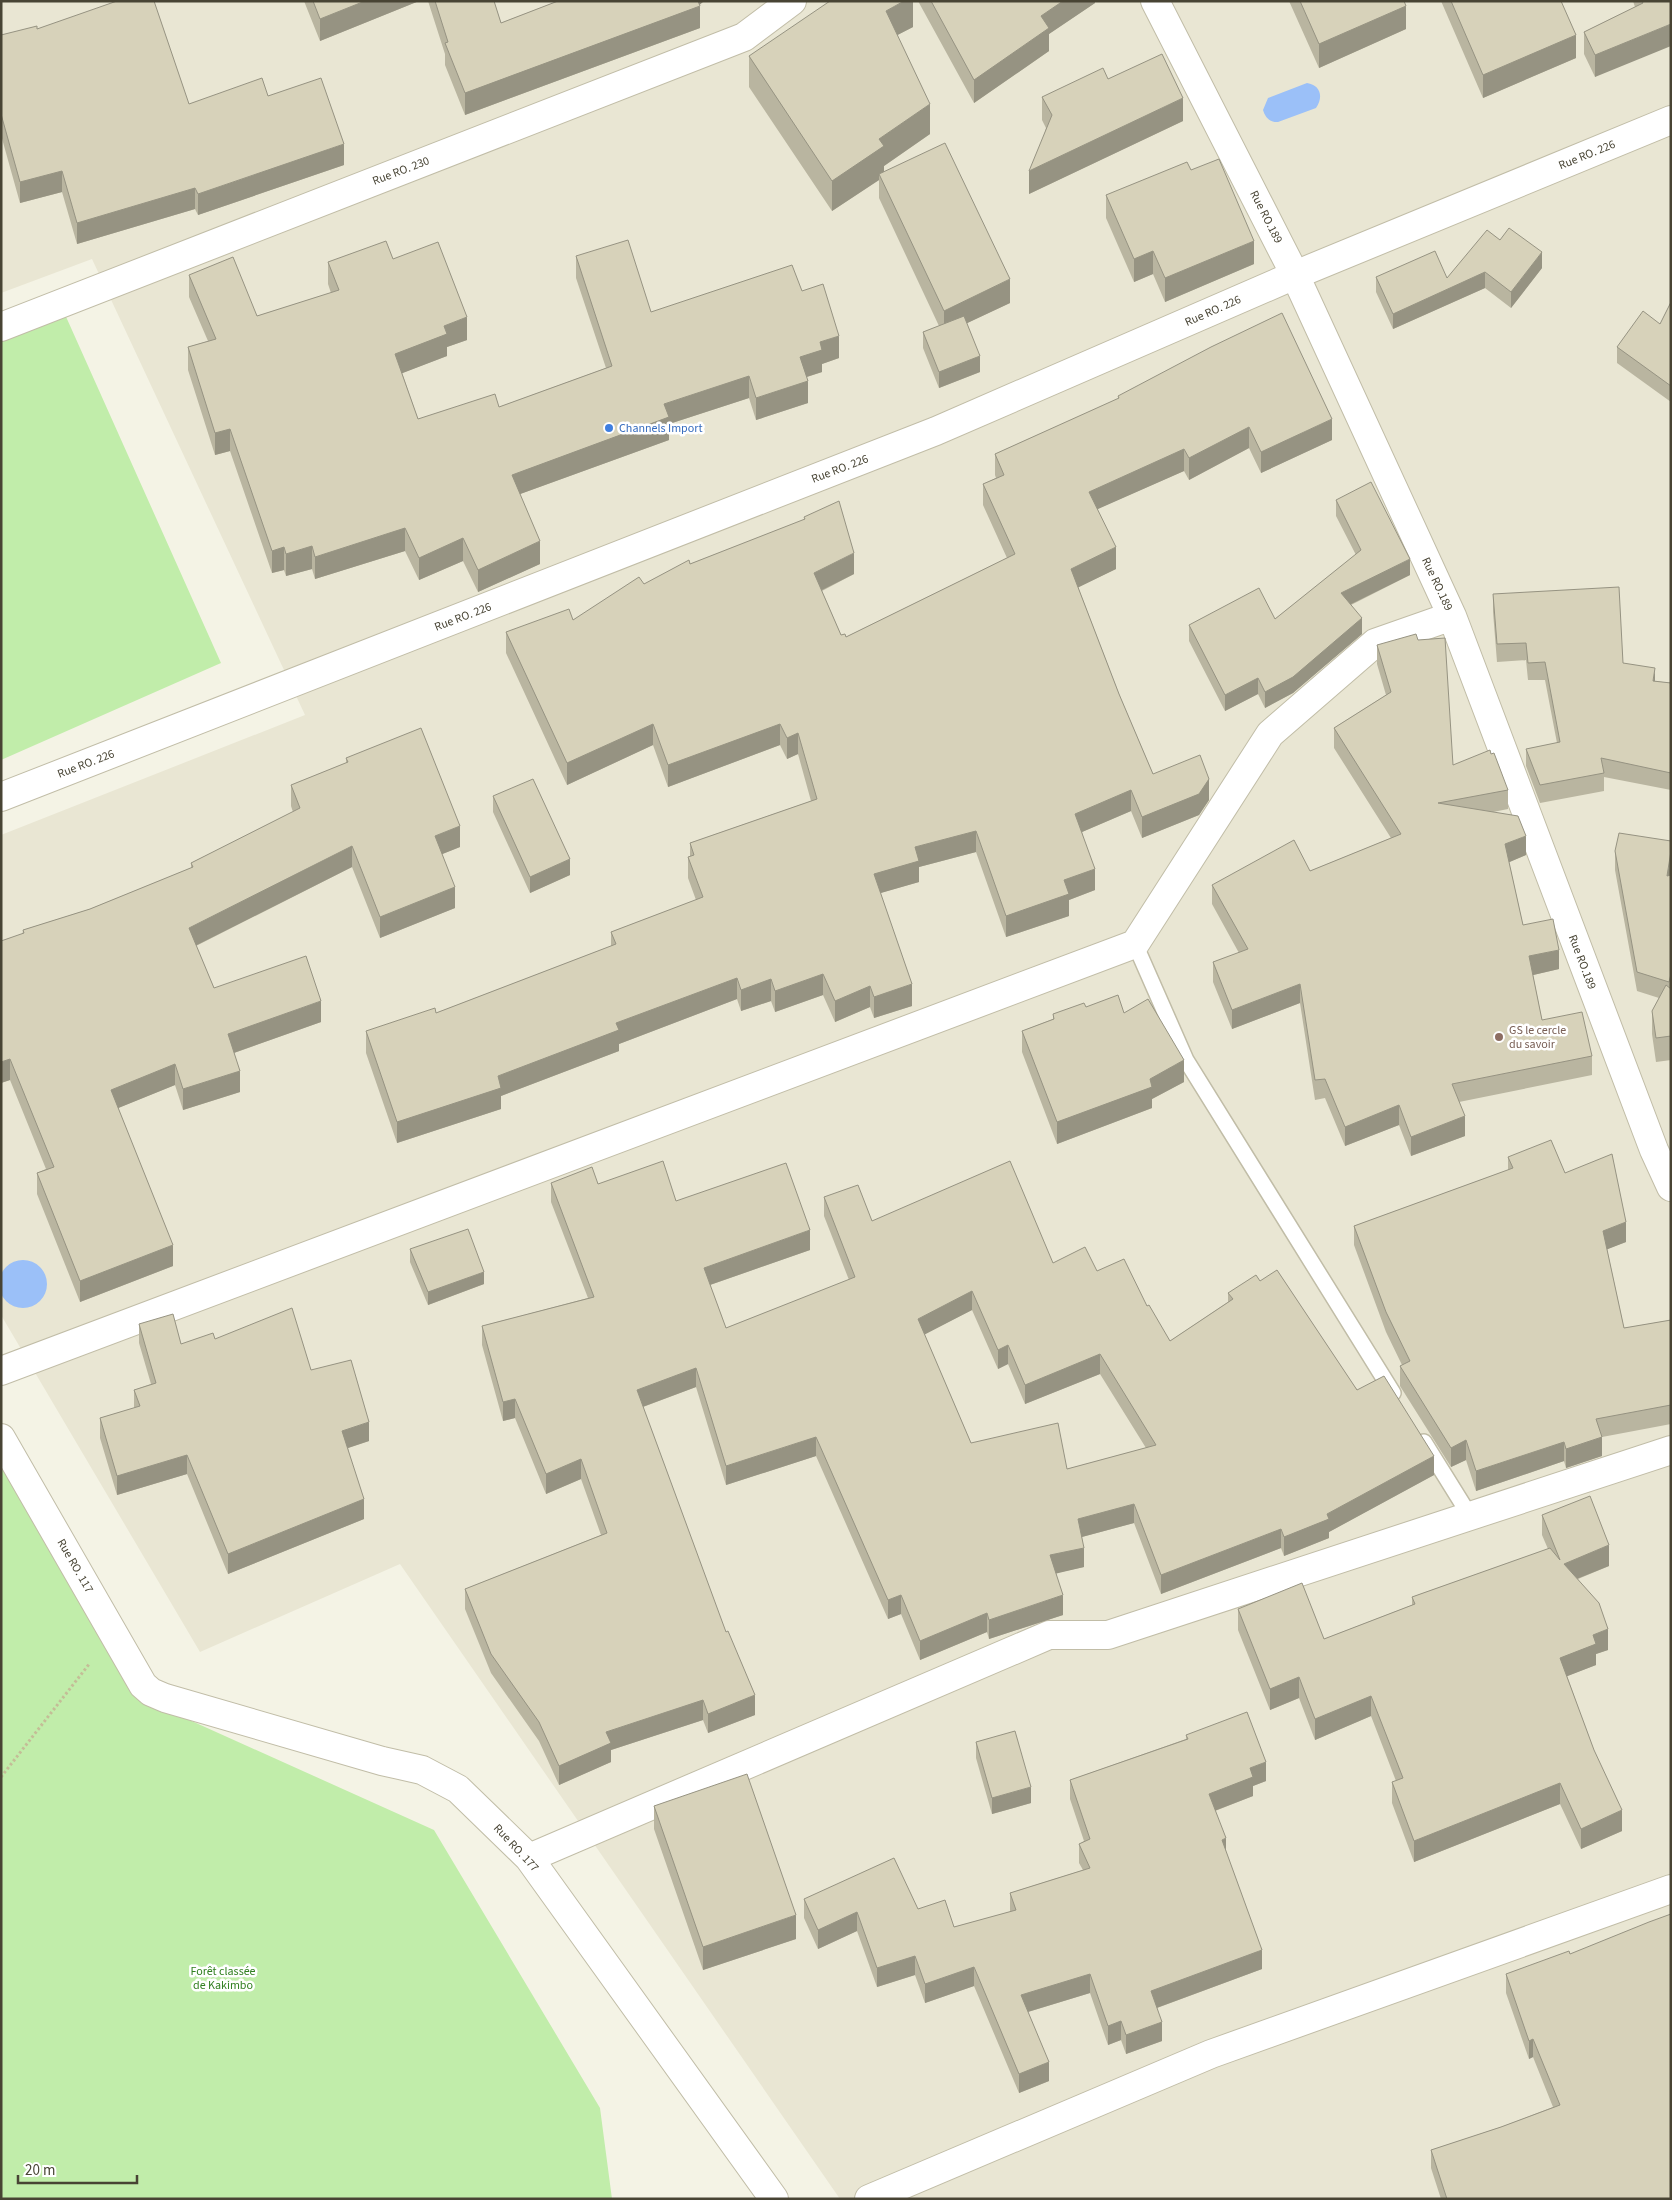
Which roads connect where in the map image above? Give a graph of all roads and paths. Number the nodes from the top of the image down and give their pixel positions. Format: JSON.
{"nodes":[{"id":1,"x":792,"y":1,"type":"edge"},
{"id":2,"x":1155,"y":1,"type":"edge"},
{"id":3,"x":1671,"y":120,"type":"edge"},
{"id":4,"x":1295,"y":275,"type":"junction"},
{"id":5,"x":1,"y":327,"type":"edge"},
{"id":6,"x":1452,"y":616,"type":"junction"},
{"id":7,"x":1,"y":797,"type":"edge"},
{"id":8,"x":1135,"y":944,"type":"junction"},
{"id":9,"x":1671,"y":1187,"type":"edge"},
{"id":10,"x":1,"y":1371,"type":"edge"},
{"id":11,"x":1401,"y":1406,"type":"edge"},
{"id":12,"x":1417,"y":1432,"type":"edge"},
{"id":13,"x":1,"y":1438,"type":"edge"},
{"id":14,"x":1671,"y":1450,"type":"edge"},
{"id":15,"x":1470,"y":1516,"type":"junction"},
{"id":16,"x":113,"y":1633,"type":"junction"},
{"id":17,"x":151,"y":1692,"type":"joint"},
{"id":18,"x":1,"y":1777,"type":"edge"},
{"id":19,"x":529,"y":1858,"type":"junction"},
{"id":20,"x":1671,"y":1889,"type":"edge"},
{"id":21,"x":774,"y":2199,"type":"edge"},
{"id":22,"x":869,"y":2199,"type":"edge"}],
"edges":[{"from":1,"to":5,"type":"street","name":"Rue RO. 230"},
{"from":2,"to":4,"type":"street","name":"Rue RO.189"},
{"from":3,"to":4,"type":"street","name":"Rue RO. 226"},
{"from":4,"to":6,"type":"street","name":"Rue RO.189"},
{"from":4,"to":7,"type":"street","name":"Rue RO. 226"},
{"from":6,"to":8,"type":"street"},
{"from":6,"to":9,"type":"street","name":"Rue RO.189"},
{"from":8,"to":10,"type":"street"},
{"from":8,"to":11,"type":"lane"},
{"from":12,"to":15,"type":"lane"},
{"from":13,"to":16,"type":"street","name":"Rue RO. 117"},
{"from":14,"to":15,"type":"street"},
{"from":15,"to":19,"type":"street"},
{"from":16,"to":17,"type":"street","name":"Rue RO. 117"},
{"from":16,"to":18,"type":"path"},
{"from":17,"to":19,"type":"street","name":"Rue RO. 177"},
{"from":19,"to":21,"type":"street","name":"Rue RO. 177"},
{"from":20,"to":22,"type":"street"}]}
